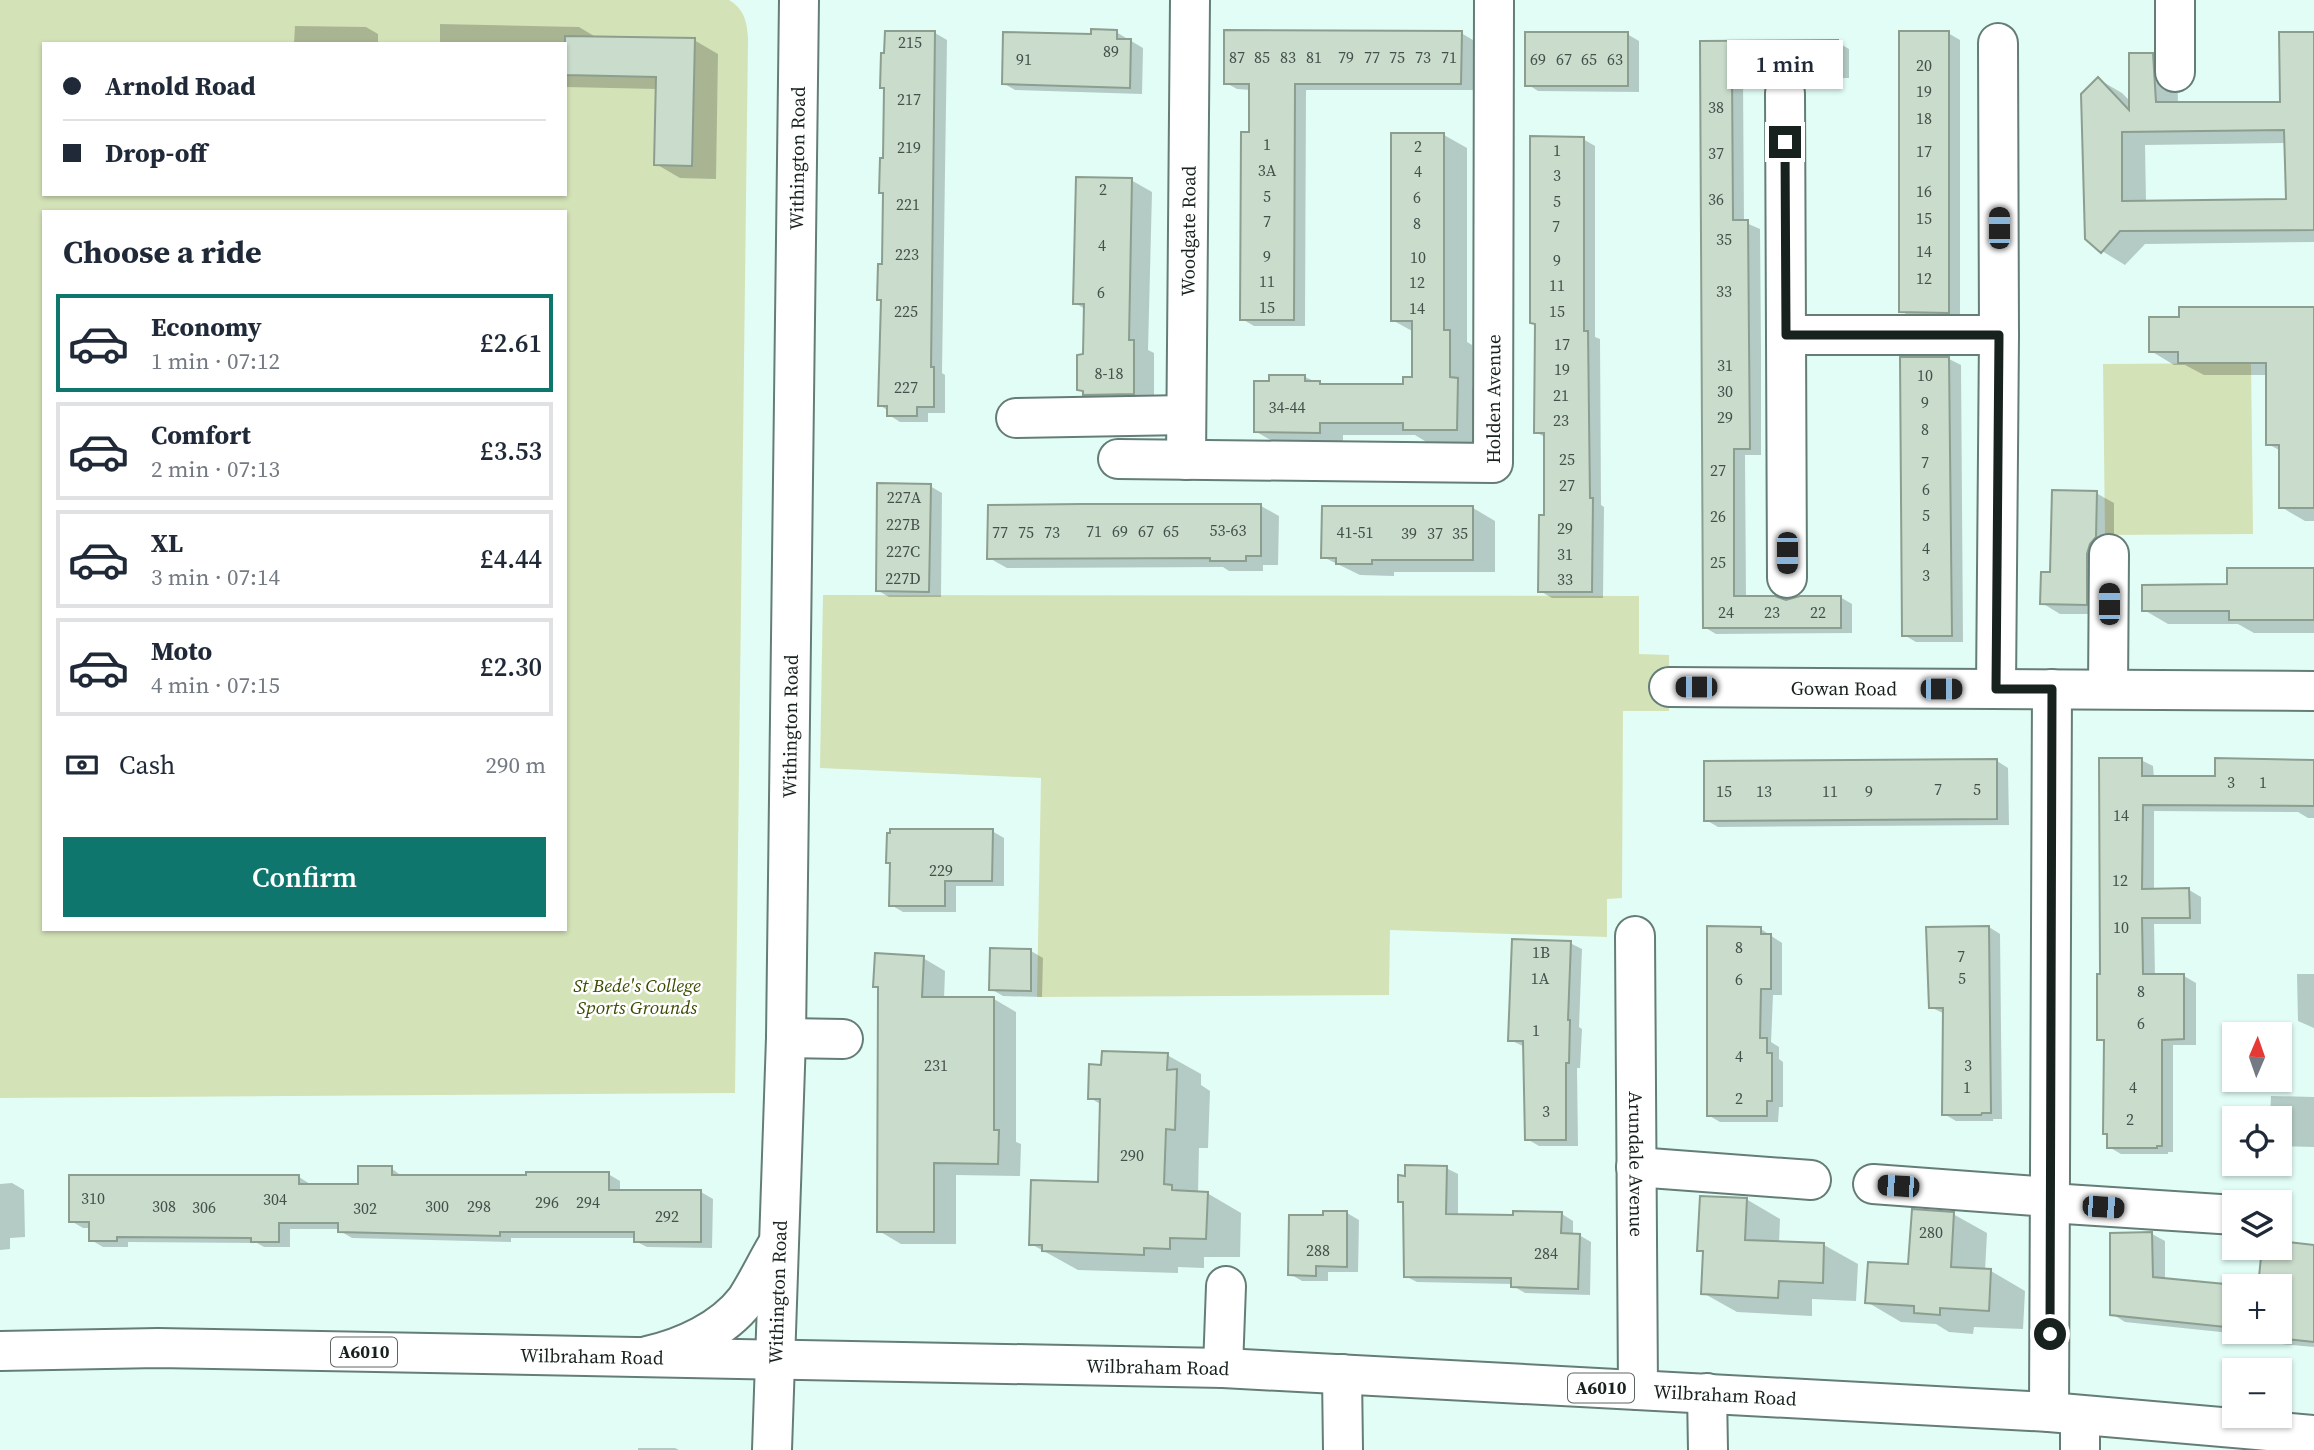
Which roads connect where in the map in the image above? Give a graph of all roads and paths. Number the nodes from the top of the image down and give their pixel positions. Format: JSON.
{"nodes":[{"id":1,"x":799,"y":0,"type":"edge"},
{"id":2,"x":1190,"y":0,"type":"edge"},
{"id":3,"x":1494,"y":0,"type":"edge"},
{"id":4,"x":2175,"y":0,"type":"edge"},
{"id":5,"x":1998,"y":43,"type":"dead end"},
{"id":6,"x":2175,"y":72,"type":"dead end"},
{"id":7,"x":1785,"y":93,"type":"dead end"},
{"id":8,"x":1786,"y":335,"type":"junction"},
{"id":9,"x":1999,"y":335,"type":"junction"},
{"id":10,"x":1186,"y":415,"type":"junction"},
{"id":11,"x":1016,"y":418,"type":"dead end"},
{"id":12,"x":1118,"y":459,"type":"dead end"},
{"id":13,"x":1186,"y":460,"type":"junction"},
{"id":14,"x":2109,"y":554,"type":"dead end"},
{"id":15,"x":1787,"y":578,"type":"dead end"},
{"id":16,"x":1669,"y":687,"type":"dead end"},
{"id":17,"x":1996,"y":689,"type":"junction"},
{"id":18,"x":2052,"y":689,"type":"junction"},
{"id":19,"x":2108,"y":689,"type":"junction"},
{"id":20,"x":2314,"y":691,"type":"edge"},
{"id":21,"x":1635,"y":936,"type":"dead end"},
{"id":22,"x":786,"y":1038,"type":"junction"},
{"id":23,"x":843,"y":1039,"type":"dead end"},
{"id":24,"x":1636,"y":1167,"type":"junction"},
{"id":25,"x":1811,"y":1180,"type":"dead end"},
{"id":26,"x":1873,"y":1184,"type":"dead end"},
{"id":27,"x":2050,"y":1200,"type":"junction"},
{"id":28,"x":2222,"y":1214,"type":"edge"},
{"id":29,"x":778,"y":1243,"type":"junction"},
{"id":30,"x":1226,"y":1286,"type":"dead end"},
{"id":31,"x":0,"y":1351,"type":"edge"},
{"id":32,"x":647,"y":1356,"type":"junction"},
{"id":33,"x":776,"y":1359,"type":"junction"},
{"id":34,"x":1223,"y":1367,"type":"junction"},
{"id":35,"x":1342,"y":1374,"type":"junction"},
{"id":36,"x":1637,"y":1390,"type":"junction"},
{"id":37,"x":1707,"y":1394,"type":"junction"},
{"id":38,"x":2070,"y":1425,"type":"edge"},
{"id":39,"x":2314,"y":1435,"type":"edge"},
{"id":40,"x":772,"y":1450,"type":"edge"},
{"id":41,"x":1343,"y":1450,"type":"edge"},
{"id":42,"x":1708,"y":1450,"type":"edge"}],
"edges":[{"from":1,"to":22,"type":"main road","name":"Withington Road"},
{"from":2,"to":10,"type":"main road","name":"Woodgate Road"},
{"from":3,"to":13,"type":"main road","name":"Holden Avenue"},
{"from":4,"to":6,"type":"main road"},
{"from":5,"to":9,"type":"main road"},
{"from":7,"to":8,"type":"main road"},
{"from":8,"to":9,"type":"main road"},
{"from":8,"to":15,"type":"main road"},
{"from":9,"to":17,"type":"main road"},
{"from":10,"to":11,"type":"main road"},
{"from":10,"to":13,"type":"main road","name":"Woodgate Road"},
{"from":12,"to":13,"type":"main road","name":"Holden Avenue"},
{"from":14,"to":19,"type":"main road"},
{"from":16,"to":17,"type":"main road","name":"Gowan Road"},
{"from":17,"to":18,"type":"main road","name":"Gowan Road"},
{"from":18,"to":19,"type":"main road","name":"Gowan Road"},
{"from":18,"to":27,"type":"main road"},
{"from":19,"to":20,"type":"main road","name":"Gowan Road"},
{"from":21,"to":24,"type":"main road","name":"Arundale Avenue"},
{"from":22,"to":23,"type":"main road"},
{"from":22,"to":29,"type":"main road","name":"Withington Road"},
{"from":24,"to":25,"type":"main road"},
{"from":24,"to":36,"type":"main road","name":"Arundale Avenue"},
{"from":26,"to":27,"type":"main road"},
{"from":27,"to":28,"type":"main road"},
{"from":27,"to":38,"type":"main road"},
{"from":29,"to":32,"type":"main road"},
{"from":29,"to":33,"type":"main road","name":"Withington Road"},
{"from":30,"to":34,"type":"main road"},
{"from":31,"to":32,"type":"main road","name":"Wilbraham Road","number":"A6010"},
{"from":32,"to":33,"type":"main road","name":"Wilbraham Road","number":"A6010"},
{"from":33,"to":34,"type":"main road","name":"Wilbraham Road","number":"A6010"},
{"from":33,"to":40,"type":"main road","name":"Withington Road"},
{"from":34,"to":35,"type":"main road","name":"Wilbraham Road","number":"A6010"},
{"from":35,"to":36,"type":"main road","name":"Wilbraham Road","number":"A6010"},
{"from":35,"to":41,"type":"main road"},
{"from":36,"to":37,"type":"main road","name":"Wilbraham Road","number":"A6010"},
{"from":37,"to":38,"type":"main road","name":"Wilbraham Road","number":"A6010"},
{"from":37,"to":42,"type":"main road"},
{"from":38,"to":39,"type":"main road","name":"Wilbraham Road","number":"A6010"}]}
